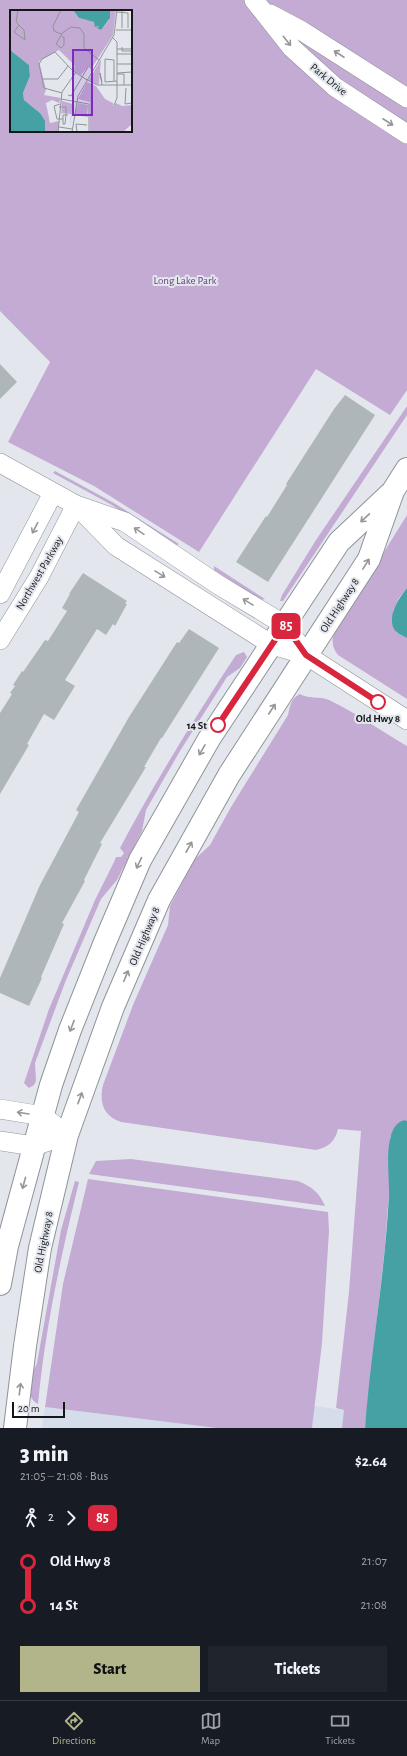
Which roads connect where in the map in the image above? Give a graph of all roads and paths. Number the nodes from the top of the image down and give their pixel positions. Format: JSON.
{"nodes":[{"id":1,"x":259,"y":5,"type":"edge"},
{"id":2,"x":367,"y":72,"type":"junction"},
{"id":3,"x":351,"y":96,"type":"junction"},
{"id":4,"x":407,"y":98,"type":"edge"},
{"id":5,"x":407,"y":134,"type":"edge"},
{"id":6,"x":0,"y":463,"type":"edge"},
{"id":7,"x":407,"y":469,"type":"edge"},
{"id":8,"x":393,"y":491,"type":"junction"},
{"id":9,"x":53,"y":493,"type":"junction"},
{"id":10,"x":76,"y":505,"type":"junction"},
{"id":11,"x":195,"y":569,"type":"junction"},
{"id":12,"x":180,"y":587,"type":"junction"},
{"id":13,"x":0,"y":594,"type":"edge"},
{"id":14,"x":285,"y":625,"type":"junction"},
{"id":15,"x":0,"y":640,"type":"edge"},
{"id":16,"x":272,"y":645,"type":"junction"},
{"id":17,"x":306,"y":655,"type":"junction"},
{"id":18,"x":407,"y":720,"type":"edge"},
{"id":19,"x":0,"y":1109,"type":"edge"},
{"id":20,"x":42,"y":1116,"type":"junction"},
{"id":21,"x":67,"y":1135,"type":"junction"},
{"id":22,"x":0,"y":1141,"type":"edge"},
{"id":23,"x":34,"y":1146,"type":"junction"},
{"id":24,"x":0,"y":1284,"type":"edge"},
{"id":25,"x":15,"y":1428,"type":"edge"}],
"edges":[{"from":2,"to":1,"type":"street","name":"Park Drive","one_way":true},
{"from":1,"to":3,"type":"street","name":"Park Drive","one_way":true},
{"from":2,"to":3,"type":"street"},
{"from":2,"to":4,"type":"street","name":"Park Drive"},
{"from":3,"to":5,"type":"street","name":"Park Drive","one_way":true},
{"from":6,"to":9,"type":"street"},
{"from":7,"to":8,"type":"street","name":"Old Highway 8"},
{"from":8,"to":14,"type":"street","name":"Old Highway 8","one_way":true},
{"from":17,"to":8,"type":"street","name":"Old Highway 8","one_way":true},
{"from":9,"to":10,"type":"street"},
{"from":9,"to":13,"type":"street","name":"Northwest Parkway","one_way":true},
{"from":11,"to":10,"type":"street","one_way":true},
{"from":10,"to":12,"type":"street","one_way":true},
{"from":10,"to":15,"type":"street","name":"Northwest Parkway"},
{"from":11,"to":12,"type":"street"},
{"from":14,"to":11,"type":"street","one_way":true},
{"from":12,"to":16,"type":"street"},
{"from":14,"to":16,"type":"street","name":"Old Highway 8"},
{"from":14,"to":17,"type":"street"},
{"from":16,"to":17,"type":"street"},
{"from":16,"to":20,"type":"street","name":"Old Highway 8","one_way":true},
{"from":17,"to":18,"type":"street"},
{"from":21,"to":17,"type":"street","name":"Old Highway 8","one_way":true},
{"from":20,"to":19,"type":"street","one_way":true},
{"from":20,"to":21,"type":"street"},
{"from":20,"to":23,"type":"street","name":"Old Highway 8"},
{"from":21,"to":23,"type":"street"},
{"from":25,"to":21,"type":"street","name":"Old Highway 8","one_way":true},
{"from":22,"to":23,"type":"street"},
{"from":23,"to":24,"type":"street","name":"Old Highway 8","one_way":true}]}
